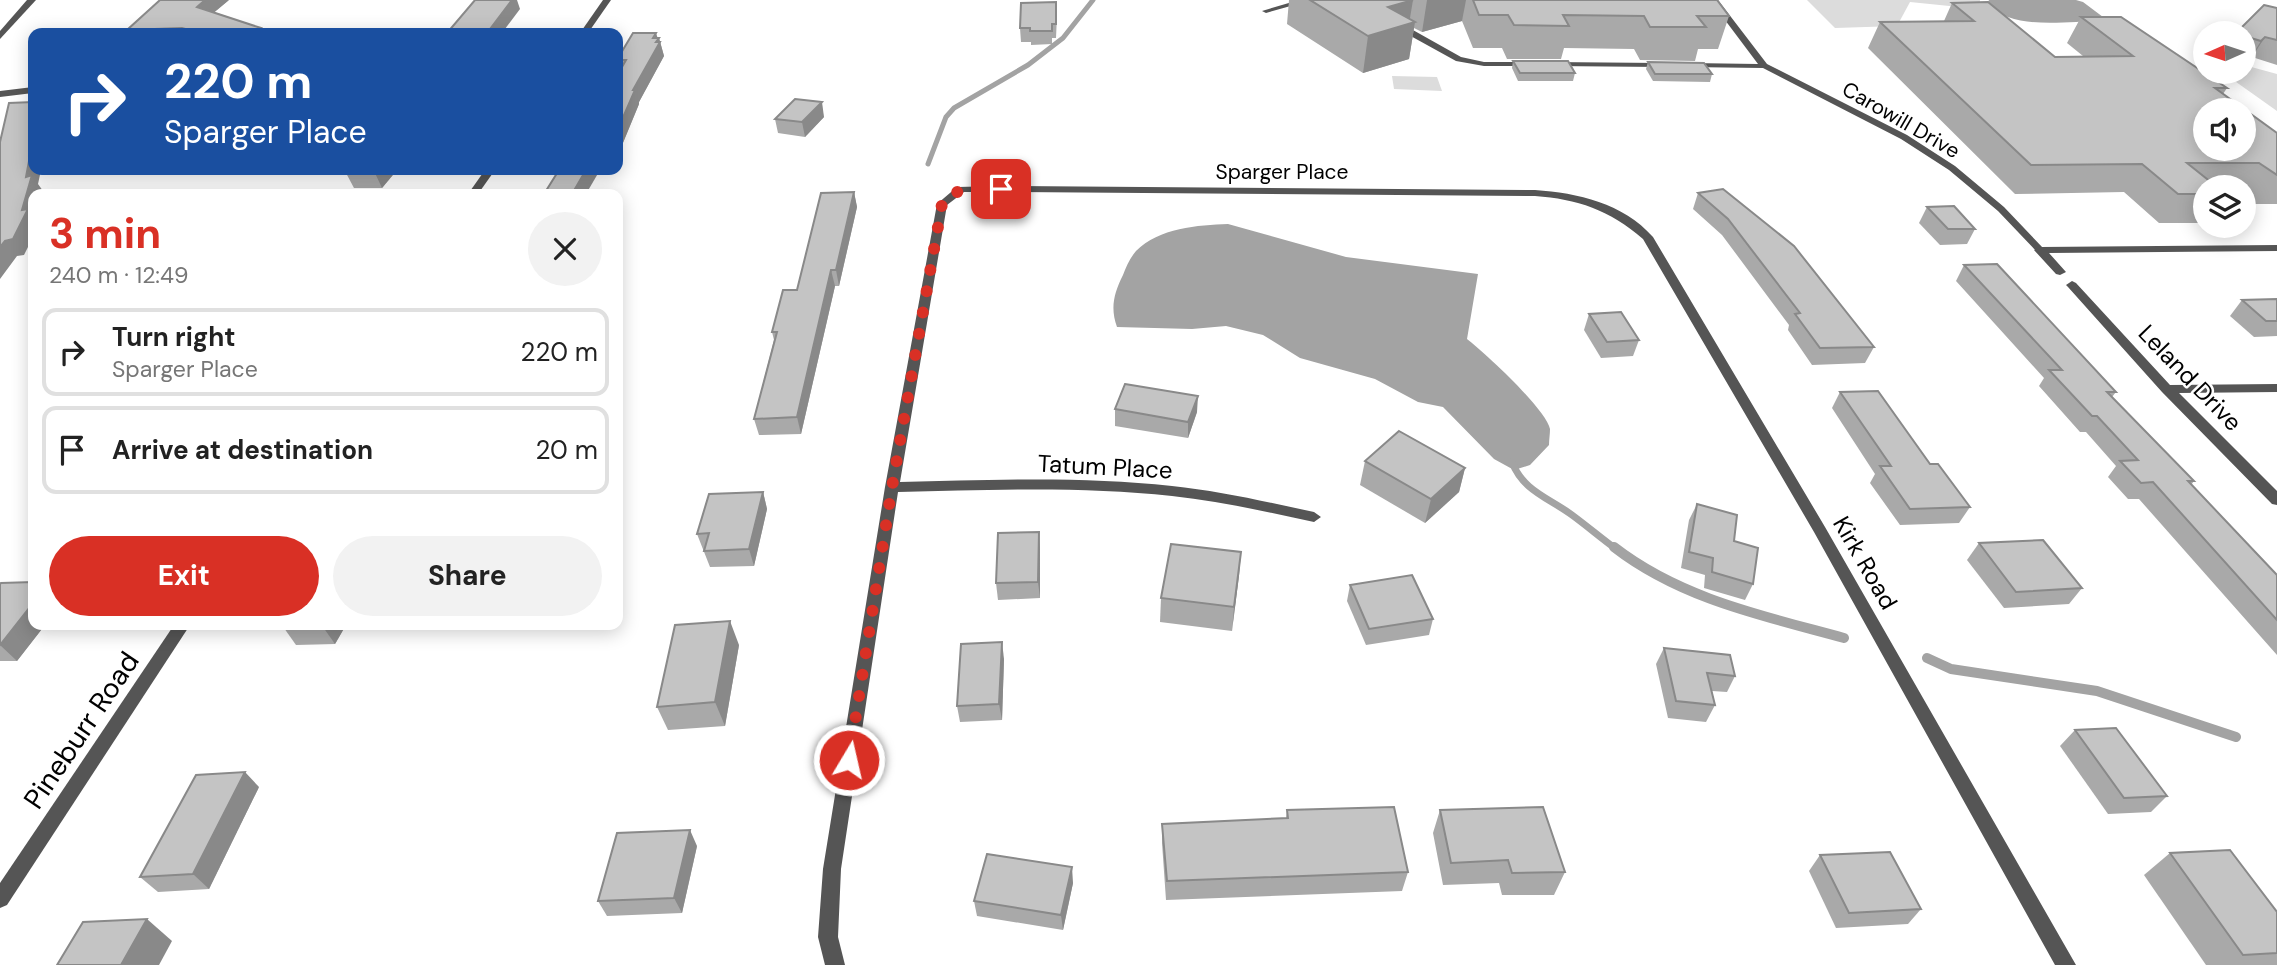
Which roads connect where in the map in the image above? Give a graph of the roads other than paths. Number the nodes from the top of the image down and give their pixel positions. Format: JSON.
{"nodes":[{"id":1,"x":32,"y":0,"type":"edge"},
{"id":2,"x":607,"y":0,"type":"edge"},
{"id":3,"x":1308,"y":0,"type":"edge"},
{"id":4,"x":1713,"y":0,"type":"edge"},
{"id":5,"x":1266,"y":11,"type":"dead end"},
{"id":6,"x":1392,"y":22,"type":"edge"},
{"id":7,"x":587,"y":28,"type":"edge"},
{"id":8,"x":0,"y":36,"type":"edge"},
{"id":9,"x":1666,"y":65,"type":"edge"},
{"id":10,"x":1680,"y":65,"type":"edge"},
{"id":11,"x":1763,"y":66,"type":"junction"},
{"id":12,"x":28,"y":91,"type":"edge"},
{"id":13,"x":0,"y":94,"type":"edge"},
{"id":14,"x":1600,"y":205,"type":"joint"},
{"id":15,"x":2277,"y":247,"type":"edge"},
{"id":16,"x":2040,"y":250,"type":"junction"},
{"id":17,"x":2060,"y":272,"type":"dead end"},
{"id":18,"x":2072,"y":285,"type":"dead end"},
{"id":19,"x":2277,"y":388,"type":"edge"},
{"id":20,"x":2167,"y":389,"type":"junction"},
{"id":21,"x":892,"y":487,"type":"junction"},
{"id":22,"x":2277,"y":500,"type":"edge"},
{"id":23,"x":1314,"y":517,"type":"dead end"},
{"id":24,"x":179,"y":630,"type":"edge"},
{"id":25,"x":0,"y":899,"type":"edge"},
{"id":26,"x":835,"y":965,"type":"edge"},
{"id":27,"x":2066,"y":965,"type":"edge"}],
"edges":[{"from":1,"to":8,"type":"street"},
{"from":2,"to":7,"type":"street"},
{"from":3,"to":5,"type":"lane"},
{"from":4,"to":11,"type":"lane","name":"Carowill Drive"},
{"from":6,"to":9,"type":"lane"},
{"from":10,"to":11,"type":"lane","name":"Carowill Drive"},
{"from":11,"to":16,"type":"lane","name":"Carowill Drive"},
{"from":12,"to":13,"type":"street"},
{"from":14,"to":21,"type":"street","name":"Sparger Place"},
{"from":14,"to":27,"type":"street","name":"Kirk Road"},
{"from":15,"to":16,"type":"street"},
{"from":16,"to":17,"type":"street"},
{"from":18,"to":20,"type":"street","name":"Leland Drive"},
{"from":19,"to":20,"type":"street"},
{"from":20,"to":22,"type":"street","name":"Leland Drive"},
{"from":21,"to":23,"type":"street","name":"Tatum Place"},
{"from":21,"to":26,"type":"street"},
{"from":24,"to":25,"type":"street","name":"Pineburr Road"}]}
